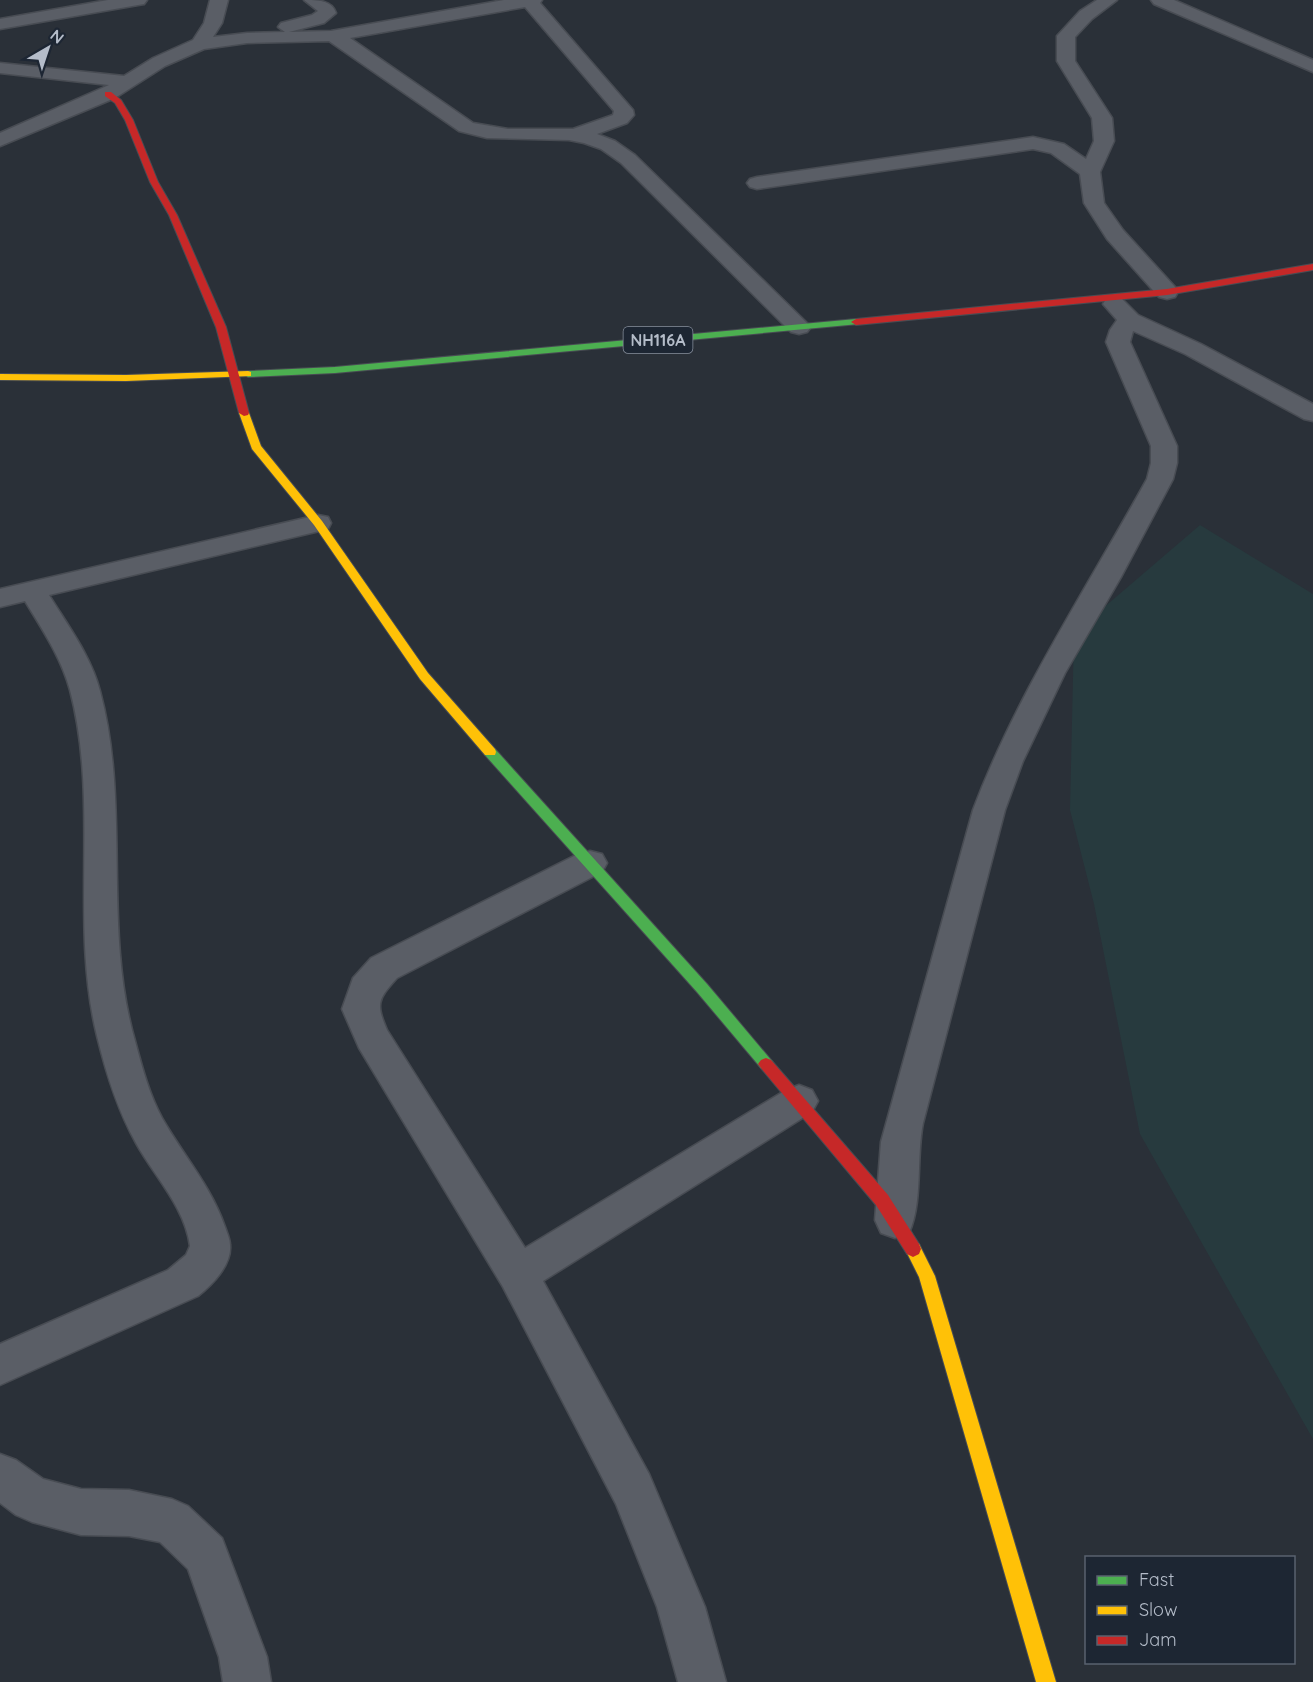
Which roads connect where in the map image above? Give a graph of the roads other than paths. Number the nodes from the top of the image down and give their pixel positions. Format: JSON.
{"nodes":[{"id":1,"x":20,"y":0,"type":"edge"},
{"id":2,"x":138,"y":0,"type":"edge"},
{"id":3,"x":313,"y":0,"type":"edge"},
{"id":4,"x":531,"y":0,"type":"edge"},
{"id":5,"x":1108,"y":0,"type":"edge"},
{"id":6,"x":1160,"y":0,"type":"edge"},
{"id":7,"x":217,"y":6,"type":"edge"},
{"id":8,"x":30,"y":19,"type":"junction"},
{"id":9,"x":0,"y":24,"type":"edge"},
{"id":10,"x":258,"y":36,"type":"junction"},
{"id":11,"x":331,"y":36,"type":"junction"},
{"id":12,"x":200,"y":44,"type":"junction"},
{"id":13,"x":1313,"y":67,"type":"edge"},
{"id":14,"x":0,"y":68,"type":"edge"},
{"id":15,"x":128,"y":82,"type":"junction"},
{"id":16,"x":108,"y":94,"type":"junction"},
{"id":17,"x":577,"y":134,"type":"junction"},
{"id":18,"x":0,"y":140,"type":"edge"},
{"id":19,"x":1090,"y":172,"type":"junction"},
{"id":20,"x":757,"y":183,"type":"dead end"},
{"id":21,"x":1313,"y":267,"type":"edge"},
{"id":22,"x":1167,"y":292,"type":"junction"},
{"id":23,"x":1108,"y":299,"type":"junction"},
{"id":24,"x":1130,"y":320,"type":"junction"},
{"id":25,"x":799,"y":327,"type":"junction"},
{"id":26,"x":0,"y":377,"type":"edge"},
{"id":27,"x":234,"y":377,"type":"junction"},
{"id":28,"x":1313,"y":414,"type":"edge"},
{"id":29,"x":318,"y":523,"type":"junction"},
{"id":30,"x":16,"y":594,"type":"edge"},
{"id":31,"x":590,"y":863,"type":"junction"},
{"id":32,"x":799,"y":1101,"type":"junction"},
{"id":33,"x":895,"y":1220,"type":"junction"},
{"id":34,"x":518,"y":1274,"type":"junction"},
{"id":35,"x":0,"y":1365,"type":"edge"},
{"id":36,"x":0,"y":1476,"type":"edge"},
{"id":37,"x":248,"y":1682,"type":"edge"},
{"id":38,"x":702,"y":1682,"type":"edge"},
{"id":39,"x":1046,"y":1682,"type":"edge"}],
"edges":[{"from":1,"to":8,"type":"street"},
{"from":2,"to":8,"type":"street"},
{"from":3,"to":10,"type":"street"},
{"from":4,"to":11,"type":"street"},
{"from":4,"to":17,"type":"street"},
{"from":5,"to":19,"type":"street"},
{"from":6,"to":13,"type":"street"},
{"from":7,"to":10,"type":"street"},
{"from":7,"to":12,"type":"street"},
{"from":8,"to":9,"type":"street"},
{"from":10,"to":11,"type":"street"},
{"from":10,"to":12,"type":"street"},
{"from":11,"to":17,"type":"street"},
{"from":12,"to":15,"type":"street"},
{"from":14,"to":15,"type":"street"},
{"from":15,"to":16,"type":"street"},
{"from":16,"to":18,"type":"street"},
{"from":16,"to":27,"type":"main road"},
{"from":17,"to":25,"type":"street"},
{"from":19,"to":20,"type":"street"},
{"from":19,"to":22,"type":"street"},
{"from":21,"to":22,"type":"main road","number":"NH116A"},
{"from":22,"to":23,"type":"main road","number":"NH116A"},
{"from":23,"to":24,"type":"street"},
{"from":23,"to":25,"type":"main road","number":"NH116A"},
{"from":24,"to":28,"type":"street"},
{"from":24,"to":33,"type":"street"},
{"from":25,"to":27,"type":"main road","number":"NH116A"},
{"from":26,"to":27,"type":"main road","number":"NH116A"},
{"from":27,"to":29,"type":"main road"},
{"from":29,"to":30,"type":"street"},
{"from":29,"to":31,"type":"main road"},
{"from":30,"to":35,"type":"street"},
{"from":31,"to":32,"type":"main road"},
{"from":31,"to":34,"type":"street"},
{"from":32,"to":33,"type":"main road"},
{"from":32,"to":34,"type":"street"},
{"from":33,"to":39,"type":"main road"},
{"from":34,"to":38,"type":"street"},
{"from":36,"to":37,"type":"street"}]}
